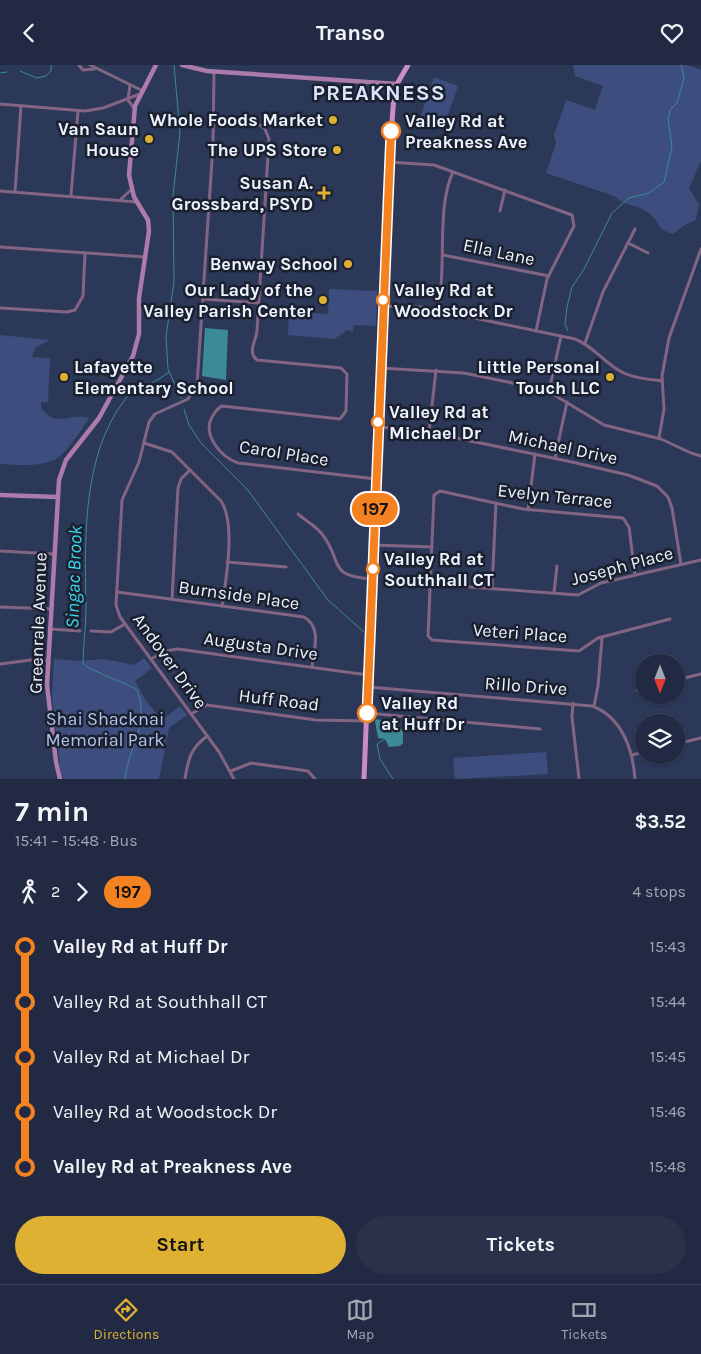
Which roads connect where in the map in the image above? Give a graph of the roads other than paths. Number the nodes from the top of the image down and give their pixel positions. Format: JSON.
{"nodes":[{"id":1,"x":78,"y":65,"type":"edge"},
{"id":2,"x":90,"y":65,"type":"edge"},
{"id":3,"x":156,"y":65,"type":"edge"},
{"id":4,"x":182,"y":65,"type":"edge"},
{"id":5,"x":408,"y":65,"type":"edge"},
{"id":6,"x":95,"y":69,"type":"junction"},
{"id":7,"x":214,"y":71,"type":"junction"},
{"id":8,"x":397,"y":84,"type":"junction"},
{"id":9,"x":130,"y":85,"type":"junction"},
{"id":10,"x":141,"y":92,"type":"junction"},
{"id":11,"x":127,"y":99,"type":"junction"},
{"id":12,"x":0,"y":104,"type":"edge"},
{"id":13,"x":21,"y":106,"type":"junction"},
{"id":14,"x":134,"y":108,"type":"junction"},
{"id":15,"x":78,"y":111,"type":"junction"},
{"id":16,"x":214,"y":121,"type":"junction"},
{"id":17,"x":389,"y":162,"type":"junction"},
{"id":18,"x":453,"y":172,"type":"junction"},
{"id":19,"x":132,"y":190,"type":"junction"},
{"id":20,"x":505,"y":190,"type":"junction"},
{"id":21,"x":0,"y":191,"type":"edge"},
{"id":22,"x":16,"y":192,"type":"junction"},
{"id":23,"x":71,"y":195,"type":"junction"},
{"id":24,"x":120,"y":199,"type":"junction"},
{"id":25,"x":137,"y":202,"type":"junction"},
{"id":26,"x":500,"y":211,"type":"dead end"},
{"id":27,"x":635,"y":229,"type":"dead end"},
{"id":28,"x":628,"y":243,"type":"junction"},
{"id":29,"x":0,"y":247,"type":"edge"},
{"id":30,"x":701,"y":249,"type":"edge"},
{"id":31,"x":85,"y":253,"type":"junction"},
{"id":32,"x":648,"y":253,"type":"dead end"},
{"id":33,"x":443,"y":255,"type":"junction"},
{"id":34,"x":146,"y":257,"type":"junction"},
{"id":35,"x":549,"y":276,"type":"junction"},
{"id":36,"x":203,"y":299,"type":"junction"},
{"id":37,"x":259,"y":303,"type":"junction"},
{"id":38,"x":383,"y":306,"type":"junction"},
{"id":39,"x":0,"y":308,"type":"edge"},
{"id":40,"x":438,"y":311,"type":"junction"},
{"id":41,"x":536,"y":331,"type":"junction"},
{"id":42,"x":561,"y":336,"type":"junction"},
{"id":43,"x":584,"y":343,"type":"junction"},
{"id":44,"x":380,"y":368,"type":"junction"},
{"id":45,"x":436,"y":370,"type":"junction"},
{"id":46,"x":662,"y":381,"type":"junction"},
{"id":47,"x":549,"y":391,"type":"junction"},
{"id":48,"x":567,"y":402,"type":"junction"},
{"id":49,"x":378,"y":427,"type":"junction"},
{"id":50,"x":429,"y":432,"type":"junction"},
{"id":51,"x":659,"y":438,"type":"junction"},
{"id":52,"x":144,"y":443,"type":"junction"},
{"id":53,"x":535,"y":454,"type":"junction"},
{"id":54,"x":701,"y":455,"type":"edge"},
{"id":55,"x":555,"y":458,"type":"junction"},
{"id":56,"x":190,"y":470,"type":"junction"},
{"id":57,"x":376,"y":479,"type":"junction"},
{"id":58,"x":0,"y":495,"type":"edge"},
{"id":59,"x":57,"y":497,"type":"junction"},
{"id":60,"x":496,"y":503,"type":"junction"},
{"id":61,"x":528,"y":510,"type":"junction"},
{"id":62,"x":298,"y":515,"type":"dead end"},
{"id":63,"x":374,"y":545,"type":"junction"},
{"id":64,"x":432,"y":547,"type":"junction"},
{"id":65,"x":0,"y":551,"type":"edge"},
{"id":66,"x":54,"y":554,"type":"junction"},
{"id":67,"x":701,"y":560,"type":"edge"},
{"id":68,"x":227,"y":562,"type":"junction"},
{"id":69,"x":681,"y":564,"type":"junction"},
{"id":70,"x":557,"y":565,"type":"dead end"},
{"id":71,"x":286,"y":567,"type":"dead end"},
{"id":72,"x":635,"y":575,"type":"junction"},
{"id":73,"x":372,"y":579,"type":"junction"},
{"id":74,"x":430,"y":584,"type":"junction"},
{"id":75,"x":492,"y":589,"type":"junction"},
{"id":76,"x":116,"y":592,"type":"junction"},
{"id":77,"x":554,"y":593,"type":"junction"},
{"id":78,"x":172,"y":599,"type":"junction"},
{"id":79,"x":222,"y":606,"type":"junction"},
{"id":80,"x":0,"y":607,"type":"edge"},
{"id":81,"x":51,"y":609,"type":"junction"},
{"id":82,"x":670,"y":619,"type":"dead end"},
{"id":83,"x":125,"y":624,"type":"junction"},
{"id":84,"x":50,"y":629,"type":"junction"},
{"id":85,"x":80,"y":631,"type":"dead end"},
{"id":86,"x":91,"y":631,"type":"dead end"},
{"id":87,"x":602,"y":637,"type":"junction"},
{"id":88,"x":152,"y":659,"type":"junction"},
{"id":89,"x":49,"y":661,"type":"junction"},
{"id":90,"x":0,"y":663,"type":"edge"},
{"id":91,"x":312,"y":667,"type":"junction"},
{"id":92,"x":701,"y":674,"type":"edge"},
{"id":93,"x":368,"y":675,"type":"junction"},
{"id":94,"x":685,"y":678,"type":"edge"},
{"id":95,"x":368,"y":687,"type":"junction"},
{"id":96,"x":573,"y":703,"type":"junction"},
{"id":97,"x":594,"y":706,"type":"junction"},
{"id":98,"x":367,"y":713,"type":"junction"},
{"id":99,"x":191,"y":714,"type":"junction"},
{"id":100,"x":367,"y":721,"type":"junction"},
{"id":101,"x":540,"y":729,"type":"dead end"},
{"id":102,"x":207,"y":736,"type":"junction"},
{"id":103,"x":701,"y":738,"type":"edge"},
{"id":104,"x":685,"y":742,"type":"edge"},
{"id":105,"x":635,"y":754,"type":"edge"},
{"id":106,"x":632,"y":755,"type":"junction"},
{"id":107,"x":231,"y":771,"type":"junction"},
{"id":108,"x":60,"y":779,"type":"edge"},
{"id":109,"x":185,"y":779,"type":"edge"},
{"id":110,"x":234,"y":779,"type":"edge"},
{"id":111,"x":315,"y":779,"type":"edge"},
{"id":112,"x":364,"y":779,"type":"edge"},
{"id":113,"x":579,"y":779,"type":"edge"},
{"id":114,"x":635,"y":779,"type":"edge"}],
"edges":[{"from":1,"to":6,"type":"street"},
{"from":2,"to":6,"type":"street"},
{"from":3,"to":10,"type":"street","name":"Greenrale Avenue"},
{"from":4,"to":7,"type":"street"},
{"from":5,"to":8,"type":"main road"},
{"from":6,"to":9,"type":"street"},
{"from":7,"to":8,"type":"street"},
{"from":7,"to":16,"type":"street","name":"Andover Drive"},
{"from":8,"to":17,"type":"main road"},
{"from":9,"to":10,"type":"street"},
{"from":9,"to":11,"type":"street"},
{"from":10,"to":11,"type":"street"},
{"from":10,"to":14,"type":"street","name":"Greenrale Avenue"},
{"from":11,"to":14,"type":"street"},
{"from":11,"to":15,"type":"street"},
{"from":12,"to":13,"type":"street"},
{"from":13,"to":15,"type":"street"},
{"from":13,"to":22,"type":"street"},
{"from":14,"to":19,"type":"street","name":"Greenrale Avenue"},
{"from":15,"to":23,"type":"street"},
{"from":16,"to":36,"type":"street","name":"Andover Drive"},
{"from":16,"to":37,"type":"street","name":"Carol Place"},
{"from":17,"to":18,"type":"street"},
{"from":17,"to":38,"type":"main road"},
{"from":18,"to":20,"type":"street"},
{"from":18,"to":33,"type":"street"},
{"from":19,"to":24,"type":"street"},
{"from":19,"to":25,"type":"street","name":"Greenrale Avenue"},
{"from":20,"to":26,"type":"street"},
{"from":20,"to":35,"type":"street"},
{"from":21,"to":22,"type":"street"},
{"from":22,"to":23,"type":"street"},
{"from":23,"to":24,"type":"street"},
{"from":24,"to":25,"type":"street"},
{"from":25,"to":34,"type":"street","name":"Greenrale Avenue"},
{"from":27,"to":28,"type":"street"},
{"from":28,"to":32,"type":"street"},
{"from":28,"to":43,"type":"street"},
{"from":29,"to":31,"type":"street"},
{"from":30,"to":46,"type":"street"},
{"from":31,"to":34,"type":"street"},
{"from":31,"to":39,"type":"street"},
{"from":33,"to":35,"type":"street","name":"Ella Lane"},
{"from":33,"to":40,"type":"street"},
{"from":34,"to":59,"type":"street","name":"Greenrale Avenue"},
{"from":35,"to":41,"type":"street"},
{"from":36,"to":37,"type":"street"},
{"from":36,"to":52,"type":"street","name":"Andover Drive"},
{"from":37,"to":57,"type":"street","name":"Carol Place"},
{"from":38,"to":40,"type":"street"},
{"from":38,"to":44,"type":"main road"},
{"from":40,"to":41,"type":"street"},
{"from":41,"to":42,"type":"street"},
{"from":42,"to":43,"type":"street"},
{"from":42,"to":47,"type":"street"},
{"from":43,"to":46,"type":"street"},
{"from":44,"to":45,"type":"street"},
{"from":44,"to":49,"type":"main road"},
{"from":45,"to":47,"type":"street"},
{"from":45,"to":50,"type":"street"},
{"from":46,"to":51,"type":"street"},
{"from":47,"to":48,"type":"street"},
{"from":48,"to":51,"type":"street"},
{"from":48,"to":55,"type":"street"},
{"from":49,"to":50,"type":"street","name":"Michael Drive"},
{"from":49,"to":57,"type":"main road"},
{"from":50,"to":53,"type":"street","name":"Michael Drive"},
{"from":51,"to":54,"type":"street"},
{"from":52,"to":56,"type":"street"},
{"from":52,"to":76,"type":"street","name":"Andover Drive"},
{"from":53,"to":55,"type":"street","name":"Michael Drive"},
{"from":53,"to":61,"type":"street"},
{"from":55,"to":69,"type":"street","name":"Michael Drive"},
{"from":56,"to":68,"type":"street"},
{"from":56,"to":78,"type":"street"},
{"from":57,"to":63,"type":"main road"},
{"from":58,"to":59,"type":"street"},
{"from":59,"to":66,"type":"street","name":"Greenrale Avenue"},
{"from":60,"to":61,"type":"street","name":"Evelyn Terrace"},
{"from":60,"to":64,"type":"street","name":"Evelyn Terrace"},
{"from":60,"to":75,"type":"street"},
{"from":61,"to":72,"type":"street","name":"Evelyn Terrace"},
{"from":62,"to":73,"type":"street"},
{"from":63,"to":64,"type":"street"},
{"from":63,"to":73,"type":"main road"},
{"from":64,"to":74,"type":"street"},
{"from":65,"to":66,"type":"street"},
{"from":66,"to":81,"type":"street","name":"Greenrale Avenue"},
{"from":67,"to":69,"type":"street","name":"Joseph Place"},
{"from":68,"to":71,"type":"street"},
{"from":68,"to":79,"type":"street"},
{"from":69,"to":72,"type":"street","name":"Joseph Place"},
{"from":70,"to":77,"type":"street"},
{"from":72,"to":77,"type":"street","name":"Joseph Place"},
{"from":73,"to":93,"type":"main road"},
{"from":74,"to":75,"type":"street","name":"Joseph Place"},
{"from":74,"to":87,"type":"street","name":"Veteri Place"},
{"from":75,"to":77,"type":"street","name":"Joseph Place"},
{"from":76,"to":78,"type":"street","name":"Burnside Place"},
{"from":76,"to":83,"type":"street","name":"Andover Drive"},
{"from":78,"to":79,"type":"street","name":"Burnside Place"},
{"from":79,"to":91,"type":"street","name":"Burnside Place"},
{"from":80,"to":81,"type":"street"},
{"from":81,"to":84,"type":"street","name":"Greenrale Avenue"},
{"from":82,"to":87,"type":"street","name":"Veteri Place"},
{"from":83,"to":86,"type":"street"},
{"from":83,"to":88,"type":"street","name":"Andover Drive"},
{"from":84,"to":85,"type":"street"},
{"from":84,"to":89,"type":"street","name":"Greenrale Avenue"},
{"from":87,"to":97,"type":"street"},
{"from":88,"to":91,"type":"street","name":"Augusta Drive"},
{"from":88,"to":99,"type":"street","name":"Andover Drive"},
{"from":89,"to":90,"type":"street"},
{"from":89,"to":108,"type":"street","name":"Greenrale Avenue"},
{"from":91,"to":93,"type":"street","name":"Augusta Drive"},
{"from":92,"to":94,"type":"street"},
{"from":93,"to":95,"type":"main road"},
{"from":95,"to":96,"type":"street","name":"Rillo Drive"},
{"from":95,"to":98,"type":"main road"},
{"from":96,"to":97,"type":"street","name":"Rillo Drive"},
{"from":96,"to":113,"type":"street"},
{"from":97,"to":106,"type":"street","name":"Rillo Drive"},
{"from":98,"to":100,"type":"main road"},
{"from":98,"to":101,"type":"street"},
{"from":99,"to":100,"type":"street","name":"Huff Road"},
{"from":99,"to":102,"type":"street","name":"Andover Drive"},
{"from":100,"to":112,"type":"main road"},
{"from":102,"to":107,"type":"street","name":"Andover Drive"},
{"from":102,"to":109,"type":"street"},
{"from":103,"to":104,"type":"street"},
{"from":105,"to":106,"type":"street"},
{"from":106,"to":114,"type":"street","name":"Rillo Drive"},
{"from":107,"to":110,"type":"street","name":"Andover Drive"},
{"from":107,"to":111,"type":"street"}]}
